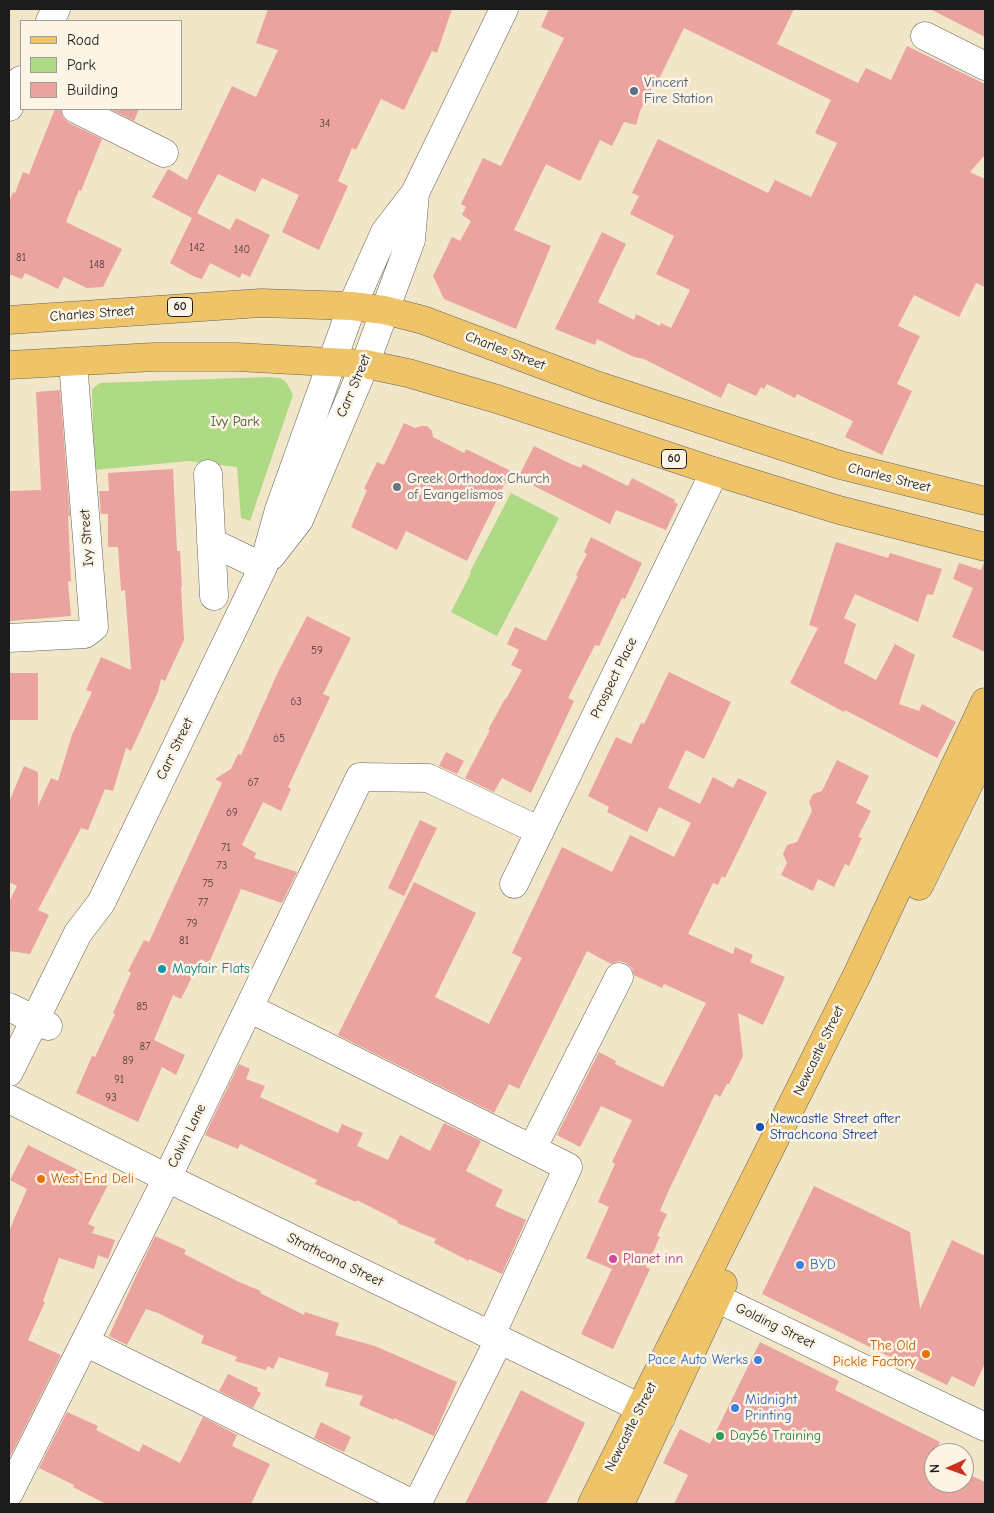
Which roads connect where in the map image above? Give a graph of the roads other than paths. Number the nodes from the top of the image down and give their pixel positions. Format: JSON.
{"nodes":[{"id":1,"x":504,"y":9,"type":"edge"},
{"id":2,"x":925,"y":36,"type":"dead end"},
{"id":3,"x":985,"y":66,"type":"edge"},
{"id":4,"x":20,"y":83,"type":"edge"},
{"id":5,"x":9,"y":107,"type":"edge"},
{"id":6,"x":78,"y":110,"type":"edge"},
{"id":7,"x":164,"y":152,"type":"dead end"},
{"id":8,"x":415,"y":193,"type":"junction"},
{"id":9,"x":352,"y":306,"type":"junction"},
{"id":10,"x":384,"y":310,"type":"junction"},
{"id":11,"x":9,"y":320,"type":"edge"},
{"id":12,"x":332,"y":361,"type":"junction"},
{"id":13,"x":74,"y":362,"type":"junction"},
{"id":14,"x":365,"y":364,"type":"junction"},
{"id":15,"x":9,"y":365,"type":"edge"},
{"id":16,"x":713,"y":472,"type":"junction"},
{"id":17,"x":208,"y":474,"type":"dead end"},
{"id":18,"x":985,"y":501,"type":"edge"},
{"id":19,"x":211,"y":542,"type":"junction"},
{"id":20,"x":985,"y":547,"type":"edge"},
{"id":21,"x":263,"y":567,"type":"junction"},
{"id":22,"x":214,"y":596,"type":"dead end"},
{"id":23,"x":9,"y":638,"type":"edge"},
{"id":24,"x":985,"y":702,"type":"edge"},
{"id":25,"x":985,"y":751,"type":"edge"},
{"id":26,"x":540,"y":831,"type":"junction"},
{"id":27,"x":514,"y":884,"type":"dead end"},
{"id":28,"x":619,"y":977,"type":"dead end"},
{"id":29,"x":9,"y":1007,"type":"edge"},
{"id":30,"x":249,"y":1008,"type":"junction"},
{"id":31,"x":42,"y":1023,"type":"junction"},
{"id":32,"x":9,"y":1072,"type":"edge"},
{"id":33,"x":10,"y":1103,"type":"edge"},
{"id":34,"x":532,"y":1149,"type":"junction"},
{"id":35,"x":167,"y":1178,"type":"junction"},
{"id":36,"x":709,"y":1293,"type":"junction"},
{"id":37,"x":495,"y":1337,"type":"junction"},
{"id":38,"x":84,"y":1342,"type":"junction"},
{"id":39,"x":651,"y":1413,"type":"junction"},
{"id":40,"x":985,"y":1427,"type":"edge"},
{"id":41,"x":9,"y":1493,"type":"edge"},
{"id":42,"x":413,"y":1504,"type":"edge"},
{"id":43,"x":417,"y":1504,"type":"edge"},
{"id":44,"x":592,"y":1504,"type":"edge"},
{"id":45,"x":620,"y":1504,"type":"edge"}],
"edges":[{"from":1,"to":8,"type":"street","name":"Carr Street"},
{"from":2,"to":3,"type":"street"},
{"from":4,"to":5,"type":"street"},
{"from":6,"to":7,"type":"street"},
{"from":8,"to":9,"type":"street","name":"Carr Street"},
{"from":8,"to":10,"type":"street","name":"Carr Street"},
{"from":9,"to":10,"type":"main road","name":"Charles Street","number":"60"},
{"from":9,"to":11,"type":"main road","name":"Charles Street","number":"60"},
{"from":9,"to":12,"type":"street","name":"Carr Street"},
{"from":10,"to":14,"type":"street","name":"Carr Street"},
{"from":10,"to":18,"type":"main road","name":"Charles Street","number":"60"},
{"from":12,"to":13,"type":"main road","number":"60"},
{"from":12,"to":14,"type":"main road","number":"60"},
{"from":12,"to":21,"type":"street","name":"Carr Street"},
{"from":13,"to":15,"type":"main road","number":"60"},
{"from":13,"to":23,"type":"street","name":"Ivy Street"},
{"from":14,"to":16,"type":"main road","number":"60"},
{"from":14,"to":21,"type":"street","name":"Carr Street"},
{"from":16,"to":20,"type":"main road","number":"60"},
{"from":16,"to":26,"type":"street","name":"Prospect Place"},
{"from":17,"to":19,"type":"street"},
{"from":19,"to":21,"type":"street"},
{"from":19,"to":22,"type":"street"},
{"from":21,"to":31,"type":"street","name":"Carr Street"},
{"from":24,"to":36,"type":"main road","name":"Newcastle Street"},
{"from":25,"to":36,"type":"main road","name":"Newcastle Street"},
{"from":26,"to":27,"type":"street","name":"Prospect Place"},
{"from":26,"to":30,"type":"street","name":"Colvin Lane"},
{"from":28,"to":34,"type":"street"},
{"from":29,"to":31,"type":"street"},
{"from":30,"to":34,"type":"street"},
{"from":30,"to":35,"type":"street","name":"Colvin Lane"},
{"from":31,"to":32,"type":"street","name":"Carr Street"},
{"from":31,"to":33,"type":"street","name":"Carr Street"},
{"from":33,"to":35,"type":"street","name":"Strathcona Street"},
{"from":34,"to":37,"type":"street"},
{"from":35,"to":37,"type":"street","name":"Strathcona Street"},
{"from":35,"to":38,"type":"street","name":"Colvin Lane"},
{"from":36,"to":39,"type":"main road","name":"Newcastle Street"},
{"from":36,"to":40,"type":"street","name":"Golding Street"},
{"from":37,"to":39,"type":"street","name":"Strathcona Street"},
{"from":37,"to":43,"type":"street"},
{"from":38,"to":41,"type":"street","name":"Colvin Lane"},
{"from":38,"to":42,"type":"street"},
{"from":39,"to":44,"type":"main road","name":"Newcastle Street"},
{"from":39,"to":45,"type":"main road","name":"Newcastle Street"}]}
